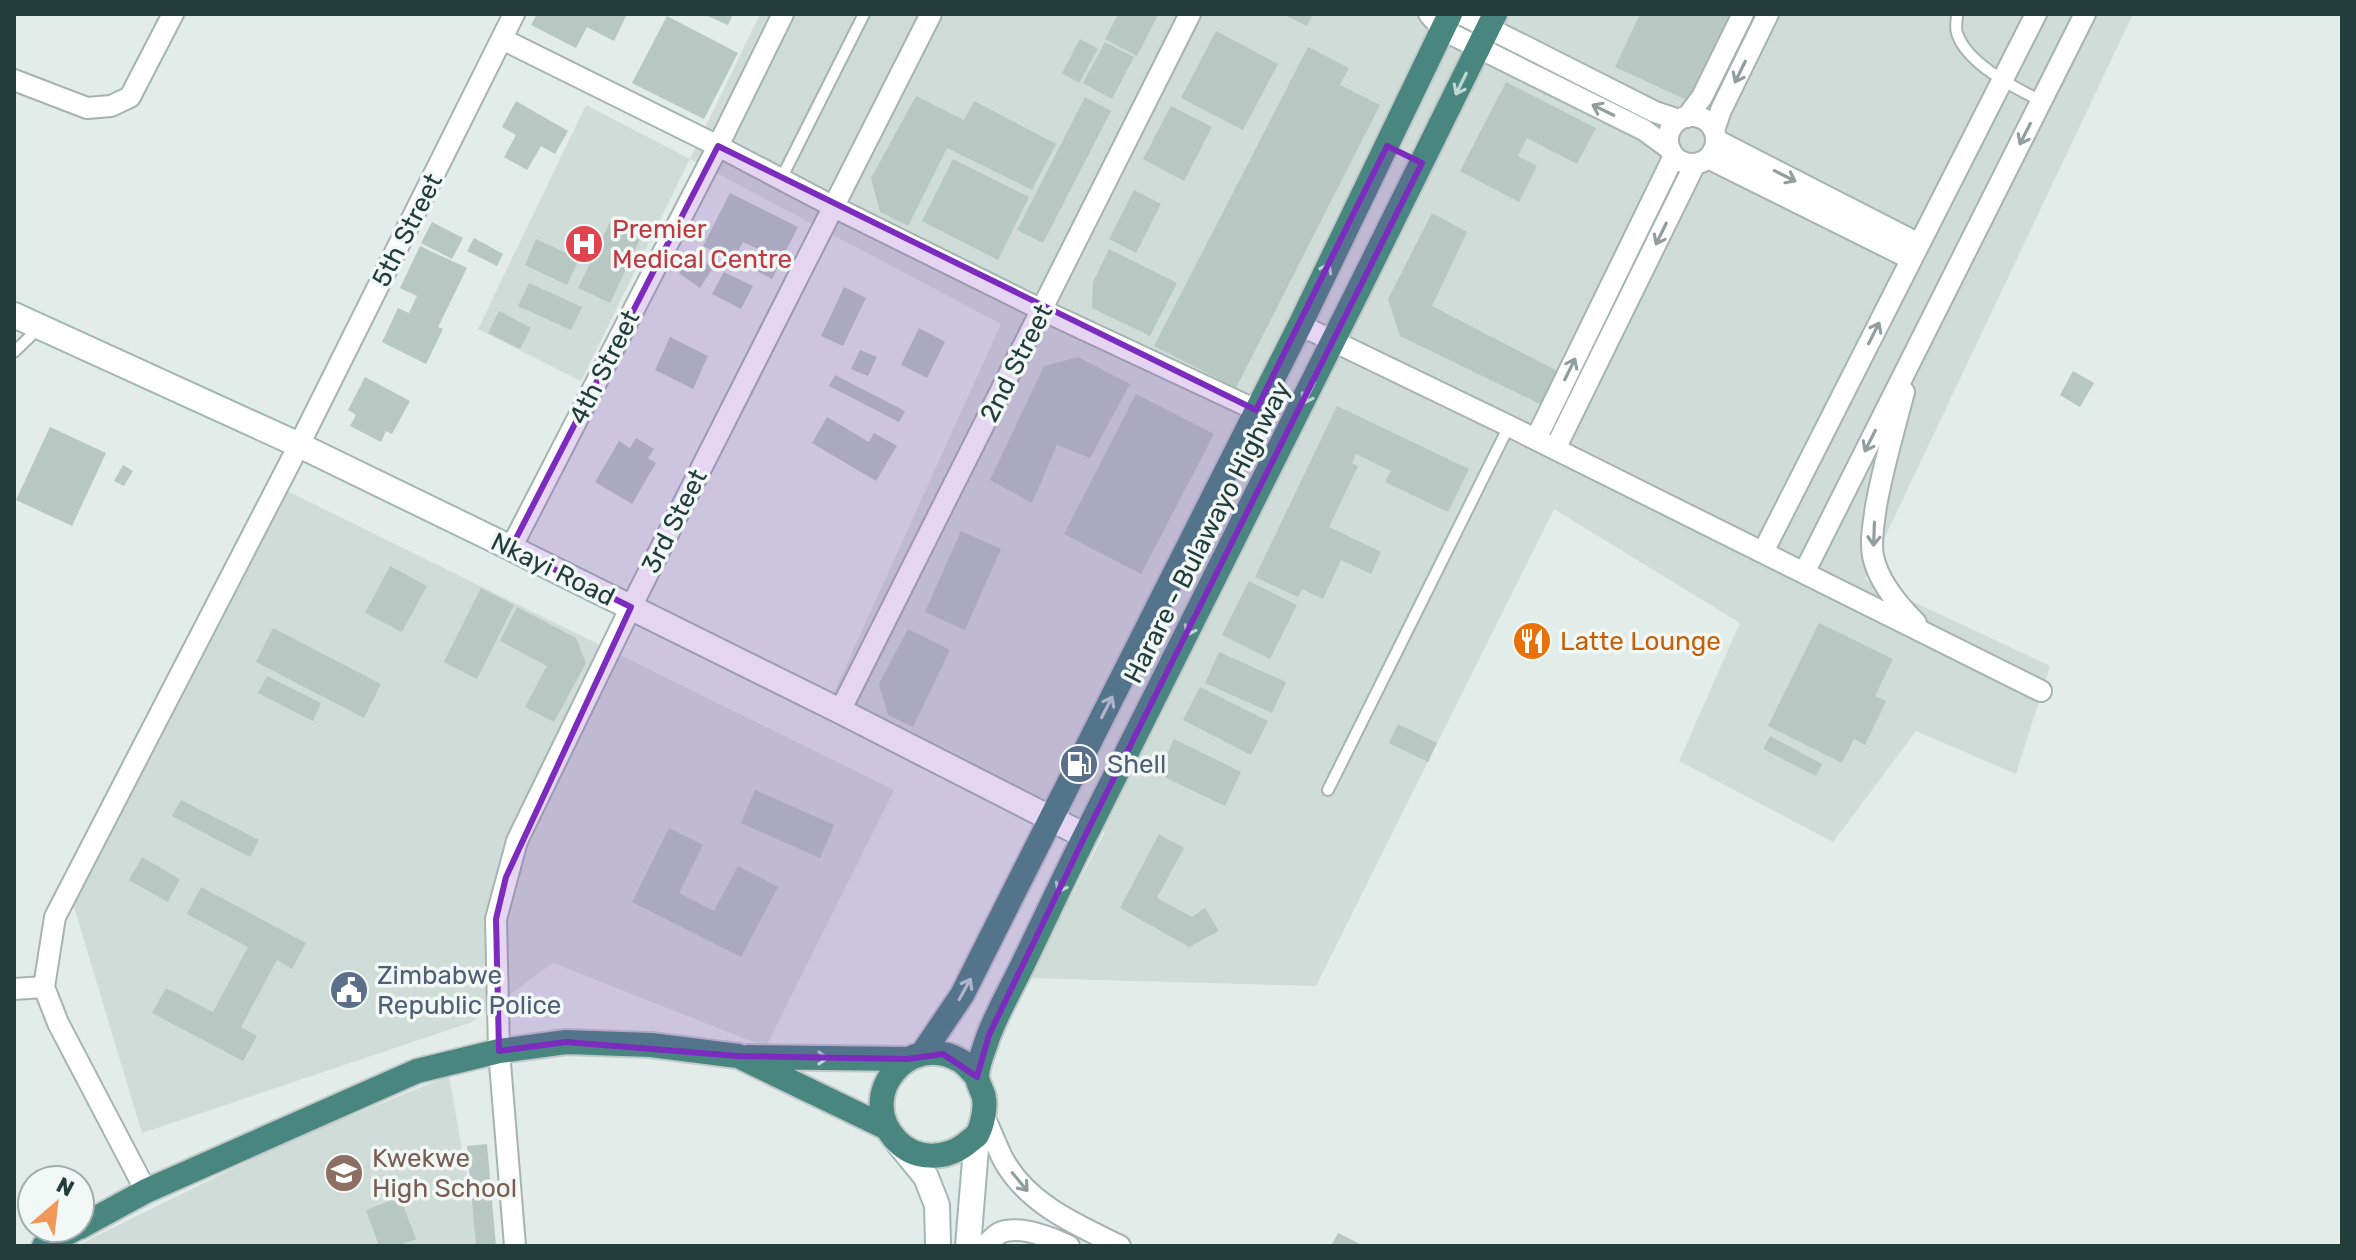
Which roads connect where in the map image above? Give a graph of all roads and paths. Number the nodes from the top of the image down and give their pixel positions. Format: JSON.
{"nodes":[{"id":1,"x":173,"y":14,"type":"edge"},
{"id":2,"x":514,"y":14,"type":"edge"},
{"id":3,"x":783,"y":14,"type":"edge"},
{"id":4,"x":864,"y":14,"type":"edge"},
{"id":5,"x":931,"y":14,"type":"edge"},
{"id":6,"x":1190,"y":14,"type":"edge"},
{"id":7,"x":1743,"y":14,"type":"edge"},
{"id":8,"x":1768,"y":14,"type":"edge"},
{"id":9,"x":1957,"y":14,"type":"edge"},
{"id":10,"x":2036,"y":14,"type":"edge"},
{"id":11,"x":2085,"y":14,"type":"edge"},
{"id":12,"x":1446,"y":18,"type":"edge"},
{"id":13,"x":1487,"y":30,"type":"edge"},
{"id":14,"x":502,"y":39,"type":"junction"},
{"id":15,"x":14,"y":80,"type":"edge"},
{"id":16,"x":2002,"y":80,"type":"junction"},
{"id":17,"x":2041,"y":101,"type":"junction"},
{"id":18,"x":1683,"y":118,"type":"junction"},
{"id":19,"x":718,"y":146,"type":"junction"},
{"id":20,"x":1387,"y":146,"type":"junction"},
{"id":21,"x":1708,"y":148,"type":"junction"},
{"id":22,"x":1672,"y":152,"type":"junction"},
{"id":23,"x":1422,"y":163,"type":"junction"},
{"id":24,"x":781,"y":179,"type":"junction"},
{"id":25,"x":834,"y":207,"type":"junction"},
{"id":26,"x":1915,"y":251,"type":"junction"},
{"id":27,"x":1042,"y":310,"type":"junction"},
{"id":28,"x":14,"y":315,"type":"edge"},
{"id":29,"x":1300,"y":325,"type":"junction"},
{"id":30,"x":40,"y":327,"type":"junction"},
{"id":31,"x":1334,"y":342,"type":"junction"},
{"id":32,"x":1916,"y":350,"type":"junction"},
{"id":33,"x":14,"y":352,"type":"edge"},
{"id":34,"x":1256,"y":410,"type":"junction"},
{"id":35,"x":1509,"y":426,"type":"junction"},
{"id":36,"x":1536,"y":439,"type":"junction"},
{"id":37,"x":299,"y":445,"type":"junction"},
{"id":38,"x":1555,"y":449,"type":"junction"},
{"id":39,"x":511,"y":548,"type":"junction"},
{"id":40,"x":1763,"y":552,"type":"junction"},
{"id":41,"x":1804,"y":573,"type":"junction"},
{"id":42,"x":631,"y":607,"type":"junction"},
{"id":43,"x":1929,"y":635,"type":"junction"},
{"id":44,"x":1137,"y":648,"type":"junction"},
{"id":45,"x":1171,"y":666,"type":"junction"},
{"id":46,"x":2041,"y":691,"type":"dead end"},
{"id":47,"x":840,"y":711,"type":"junction"},
{"id":48,"x":1085,"y":752,"type":"junction"},
{"id":49,"x":1119,"y":769,"type":"junction"},
{"id":50,"x":1328,"y":790,"type":"dead end"},
{"id":51,"x":1052,"y":818,"type":"junction"},
{"id":52,"x":1085,"y":836,"type":"junction"},
{"id":53,"x":44,"y":987,"type":"junction"},
{"id":54,"x":14,"y":989,"type":"edge"},
{"id":55,"x":499,"y":1051,"type":"junction"},
{"id":56,"x":738,"y":1056,"type":"junction"},
{"id":57,"x":914,"y":1057,"type":"junction"},
{"id":58,"x":977,"y":1077,"type":"junction"},
{"id":59,"x":980,"y":1125,"type":"junction"},
{"id":60,"x":893,"y":1136,"type":"junction"},
{"id":61,"x":146,"y":1191,"type":"junction"},
{"id":62,"x":96,"y":1218,"type":"edge"},
{"id":63,"x":515,"y":1246,"type":"edge"},
{"id":64,"x":938,"y":1246,"type":"edge"},
{"id":65,"x":968,"y":1246,"type":"edge"},
{"id":66,"x":985,"y":1246,"type":"edge"},
{"id":67,"x":1069,"y":1246,"type":"edge"},
{"id":68,"x":1120,"y":1246,"type":"edge"}],
"edges":[{"from":1,"to":15,"type":"street"},
{"from":2,"to":14,"type":"street","name":"5th Street"},
{"from":3,"to":19,"type":"street","name":"4th Street"},
{"from":4,"to":24,"type":"lane"},
{"from":5,"to":25,"type":"street","name":"3rd Steet"},
{"from":6,"to":27,"type":"street","name":"2nd Street"},
{"from":7,"to":18,"type":"street"},
{"from":8,"to":21,"type":"street","one_way":true},
{"from":9,"to":16,"type":"lane"},
{"from":10,"to":16,"type":"street"},
{"from":11,"to":17,"type":"street"},
{"from":12,"to":13,"type":"street"},
{"from":12,"to":20,"type":"highway","name":"Harare - Bulawayo Highway"},
{"from":13,"to":18,"type":"street"},
{"from":22,"to":13,"type":"street","one_way":true},
{"from":13,"to":23,"type":"highway","name":"Harare - Bulawayo Highway","one_way":true},
{"from":14,"to":19,"type":"street"},
{"from":14,"to":37,"type":"street","name":"5th Street"},
{"from":16,"to":17,"type":"lane"},
{"from":16,"to":26,"type":"street"},
{"from":17,"to":32,"type":"street","one_way":true},
{"from":18,"to":21,"type":"street"},
{"from":18,"to":22,"type":"street"},
{"from":19,"to":24,"type":"street"},
{"from":19,"to":39,"type":"street","name":"4th Street"},
{"from":20,"to":23,"type":"highway"},
{"from":29,"to":20,"type":"highway","name":"Harare - Bulawayo Highway","one_way":true},
{"from":21,"to":22,"type":"street"},
{"from":21,"to":26,"type":"street"},
{"from":21,"to":38,"type":"street","one_way":true},
{"from":36,"to":22,"type":"street","one_way":true},
{"from":23,"to":31,"type":"highway","name":"Harare - Bulawayo Highway"},
{"from":24,"to":25,"type":"street"},
{"from":25,"to":27,"type":"street"},
{"from":25,"to":42,"type":"street","name":"3rd Steet"},
{"from":40,"to":26,"type":"street","one_way":true},
{"from":27,"to":34,"type":"street"},
{"from":27,"to":47,"type":"street","name":"2nd Street"},
{"from":28,"to":30,"type":"main road","name":"Nkayi Road"},
{"from":29,"to":31,"type":"street"},
{"from":29,"to":34,"type":"highway","name":"Harare - Bulawayo Highway"},
{"from":30,"to":33,"type":"lane"},
{"from":30,"to":37,"type":"main road","name":"Nkayi Road"},
{"from":31,"to":35,"type":"street"},
{"from":31,"to":45,"type":"highway","name":"Harare - Bulawayo Highway","one_way":true},
{"from":32,"to":41,"type":"street","one_way":true},
{"from":32,"to":43,"type":"street","one_way":true},
{"from":34,"to":44,"type":"highway","name":"Harare - Bulawayo Highway"},
{"from":35,"to":36,"type":"street"},
{"from":35,"to":50,"type":"lane"},
{"from":36,"to":38,"type":"street"},
{"from":37,"to":39,"type":"main road","name":"Nkayi Road"},
{"from":37,"to":53,"type":"street","name":"5th Street"},
{"from":38,"to":40,"type":"street"},
{"from":39,"to":42,"type":"main road","name":"Nkayi Road"},
{"from":40,"to":41,"type":"street"},
{"from":41,"to":43,"type":"street"},
{"from":42,"to":47,"type":"main road","name":"Nkayi Road"},
{"from":42,"to":55,"type":"street","name":"3rd Steet"},
{"from":43,"to":46,"type":"street"},
{"from":44,"to":45,"type":"highway"},
{"from":48,"to":44,"type":"highway","name":"Harare - Bulawayo Highway","one_way":true},
{"from":45,"to":49,"type":"highway","name":"Harare - Bulawayo Highway"},
{"from":47,"to":51,"type":"main road","name":"Nkayi Road"},
{"from":48,"to":49,"type":"highway"},
{"from":48,"to":51,"type":"highway","name":"Harare - Bulawayo Highway"},
{"from":49,"to":52,"type":"highway","name":"Harare - Bulawayo Highway"},
{"from":51,"to":52,"type":"main road","name":"Nkayi Road"},
{"from":57,"to":51,"type":"highway","name":"Harare - Bulawayo Highway","one_way":true},
{"from":52,"to":58,"type":"highway","name":"Harare - Bulawayo Highway","one_way":true},
{"from":53,"to":54,"type":"street"},
{"from":53,"to":61,"type":"street"},
{"from":55,"to":56,"type":"highway"},
{"from":55,"to":61,"type":"highway"},
{"from":55,"to":63,"type":"street","name":"3rd Steet"},
{"from":56,"to":57,"type":"highway","one_way":true},
{"from":56,"to":60,"type":"highway"},
{"from":57,"to":58,"type":"highway"},
{"from":57,"to":60,"type":"highway","name":"Harare - Bulawayo Highway"},
{"from":58,"to":59,"type":"highway","name":"Harare - Bulawayo Highway"},
{"from":59,"to":60,"type":"highway"},
{"from":59,"to":65,"type":"main road"},
{"from":59,"to":68,"type":"street","one_way":true},
{"from":60,"to":64,"type":"main road"},
{"from":61,"to":62,"type":"highway"},
{"from":66,"to":67,"type":"street"}]}
